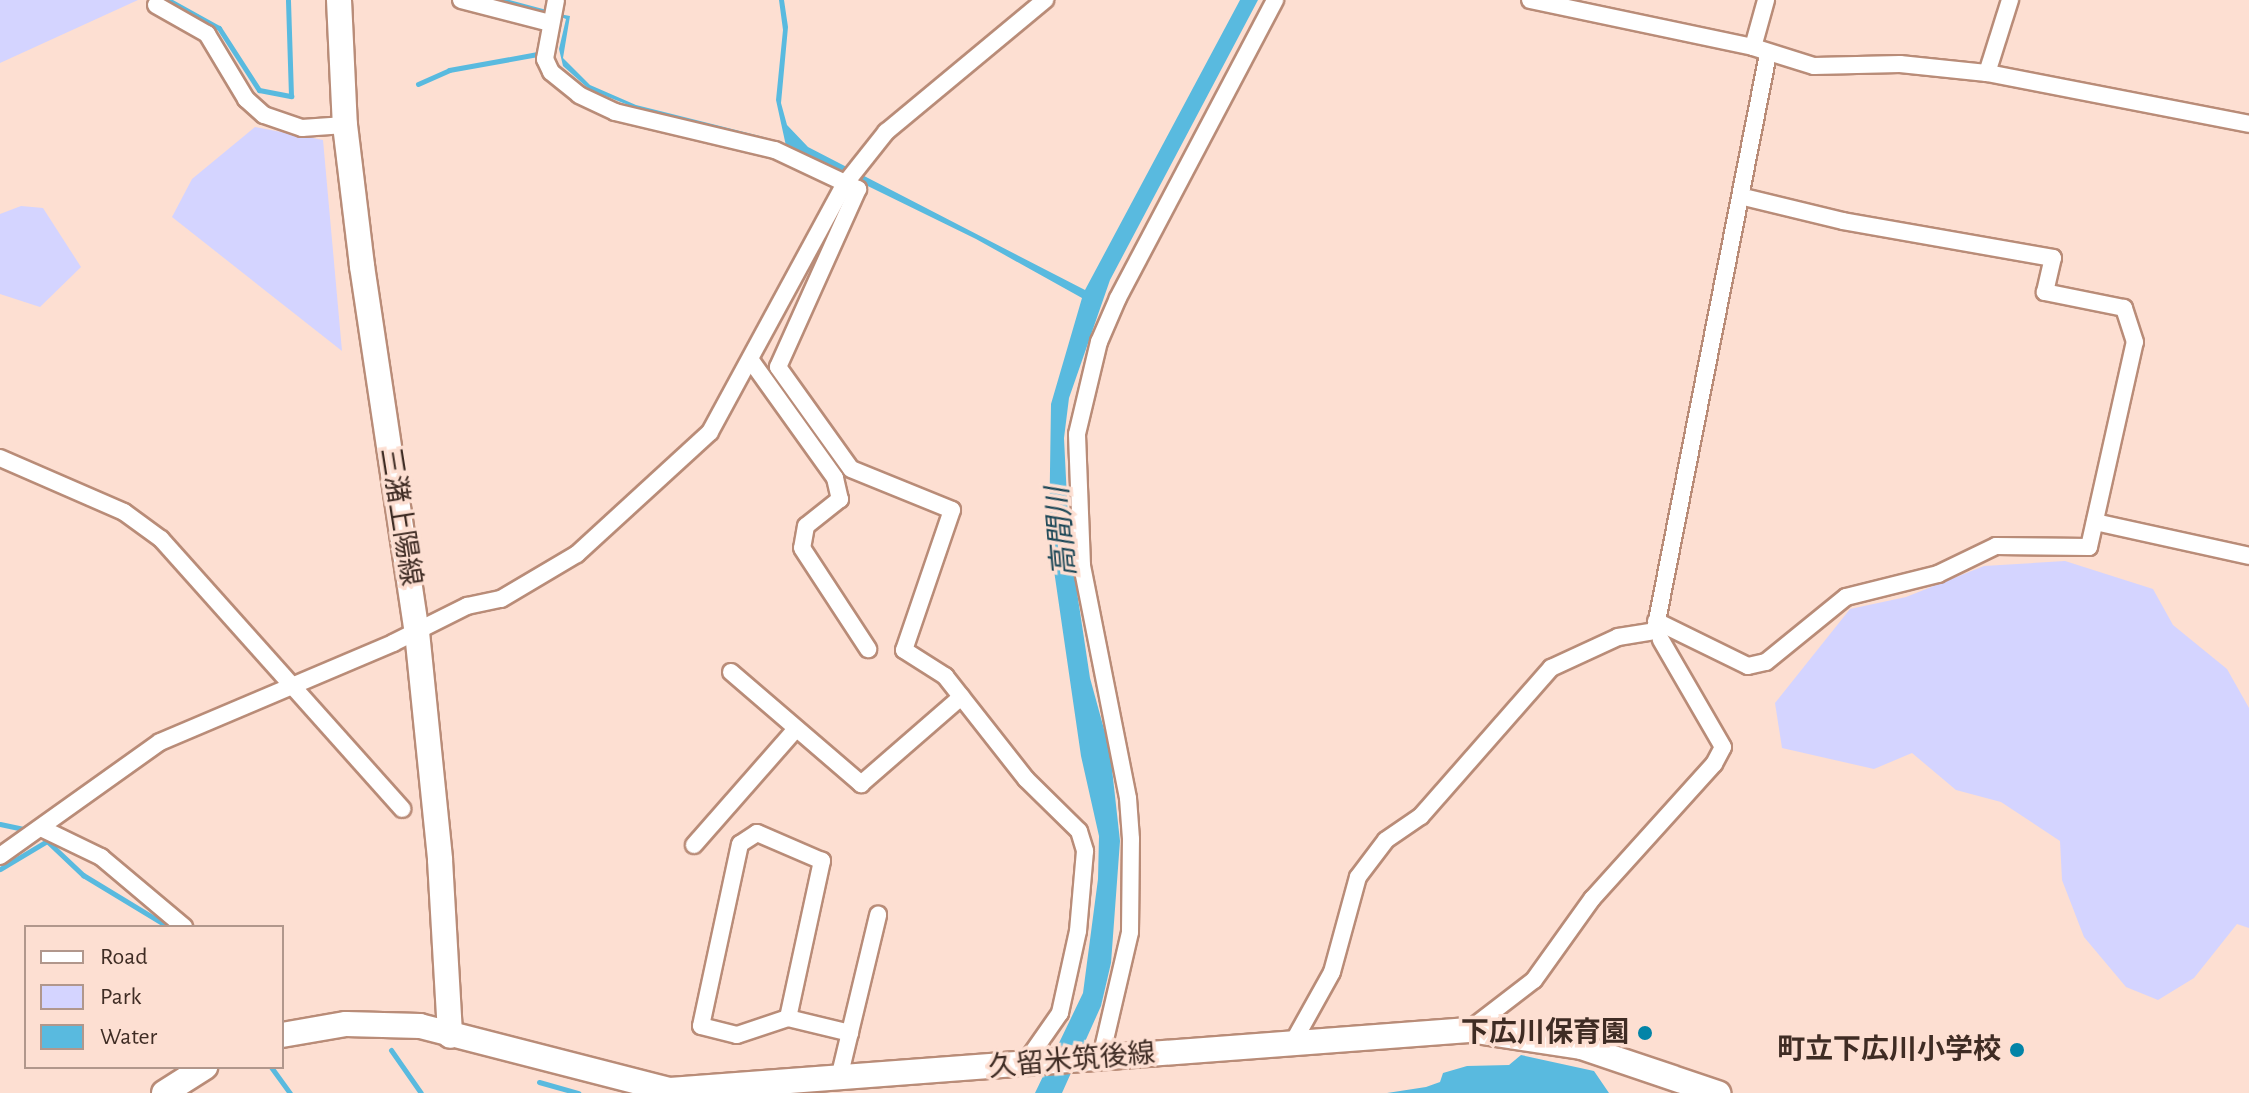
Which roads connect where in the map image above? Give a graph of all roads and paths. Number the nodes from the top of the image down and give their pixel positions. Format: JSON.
{"nodes":[{"id":1,"x":339,"y":0,"type":"edge"},
{"id":2,"x":461,"y":0,"type":"edge"},
{"id":3,"x":1045,"y":0,"type":"edge"},
{"id":4,"x":1275,"y":0,"type":"edge"},
{"id":5,"x":1530,"y":0,"type":"edge"},
{"id":6,"x":1766,"y":0,"type":"edge"},
{"id":7,"x":2010,"y":0,"type":"edge"},
{"id":8,"x":156,"y":5,"type":"dead end"},
{"id":9,"x":552,"y":13,"type":"edge"},
{"id":10,"x":1761,"y":50,"type":"junction"},
{"id":11,"x":1987,"y":73,"type":"junction"},
{"id":12,"x":2249,"y":124,"type":"edge"},
{"id":13,"x":345,"y":125,"type":"junction"},
{"id":14,"x":849,"y":178,"type":"junction"},
{"id":15,"x":1744,"y":197,"type":"junction"},
{"id":16,"x":752,"y":362,"type":"junction"},
{"id":17,"x":0,"y":458,"type":"edge"},
{"id":18,"x":2095,"y":522,"type":"junction"},
{"id":19,"x":2249,"y":556,"type":"edge"},
{"id":20,"x":1656,"y":621,"type":"junction"},
{"id":21,"x":417,"y":632,"type":"junction"},
{"id":22,"x":1661,"y":640,"type":"dead end"},
{"id":23,"x":868,"y":649,"type":"dead end"},
{"id":24,"x":731,"y":672,"type":"dead end"},
{"id":25,"x":288,"y":686,"type":"junction"},
{"id":26,"x":961,"y":697,"type":"junction"},
{"id":27,"x":796,"y":729,"type":"junction"},
{"id":28,"x":402,"y":809,"type":"dead end"},
{"id":29,"x":41,"y":828,"type":"junction"},
{"id":30,"x":694,"y":845,"type":"dead end"},
{"id":31,"x":0,"y":856,"type":"edge"},
{"id":32,"x":878,"y":915,"type":"dead end"},
{"id":33,"x":182,"y":925,"type":"edge"},
{"id":34,"x":788,"y":1018,"type":"junction"},
{"id":35,"x":1469,"y":1030,"type":"junction"},
{"id":36,"x":850,"y":1033,"type":"junction"},
{"id":37,"x":284,"y":1035,"type":"edge"},
{"id":38,"x":450,"y":1036,"type":"junction"},
{"id":39,"x":1292,"y":1044,"type":"junction"},
{"id":40,"x":1096,"y":1058,"type":"junction"},
{"id":41,"x":1032,"y":1065,"type":"junction"},
{"id":42,"x":202,"y":1069,"type":"edge"},
{"id":43,"x":839,"y":1078,"type":"junction"},
{"id":44,"x":164,"y":1093,"type":"edge"},
{"id":45,"x":1718,"y":1093,"type":"edge"}],
"edges":[{"from":1,"to":13,"type":"main road","name":"三潴上陽線"},
{"from":2,"to":9,"type":"street"},
{"from":3,"to":14,"type":"street"},
{"from":4,"to":40,"type":"street"},
{"from":5,"to":10,"type":"street"},
{"from":6,"to":10,"type":"street"},
{"from":7,"to":11,"type":"street"},
{"from":8,"to":13,"type":"street"},
{"from":9,"to":14,"type":"street"},
{"from":10,"to":11,"type":"street"},
{"from":10,"to":15,"type":"street"},
{"from":11,"to":12,"type":"street"},
{"from":13,"to":21,"type":"main road","name":"三潴上陽線"},
{"from":14,"to":16,"type":"street"},
{"from":14,"to":26,"type":"street"},
{"from":15,"to":18,"type":"street"},
{"from":15,"to":20,"type":"street"},
{"from":16,"to":21,"type":"street"},
{"from":16,"to":23,"type":"street"},
{"from":17,"to":25,"type":"street"},
{"from":18,"to":19,"type":"street"},
{"from":18,"to":20,"type":"street"},
{"from":20,"to":39,"type":"street"},
{"from":21,"to":25,"type":"street"},
{"from":21,"to":38,"type":"main road","name":"三潴上陽線"},
{"from":22,"to":35,"type":"street"},
{"from":24,"to":27,"type":"street"},
{"from":25,"to":28,"type":"street"},
{"from":25,"to":29,"type":"street"},
{"from":26,"to":27,"type":"street"},
{"from":26,"to":41,"type":"street"},
{"from":27,"to":30,"type":"street"},
{"from":29,"to":31,"type":"street"},
{"from":29,"to":33,"type":"street"},
{"from":32,"to":36,"type":"street"},
{"from":34,"to":34,"type":"street"},
{"from":34,"to":36,"type":"street"},
{"from":35,"to":39,"type":"main road","name":"久留米筑後線"},
{"from":35,"to":45,"type":"main road","name":"久留米筑後線"},
{"from":36,"to":43,"type":"street"},
{"from":37,"to":38,"type":"main road","name":"久留米筑後線"},
{"from":38,"to":43,"type":"main road","name":"久留米筑後線"},
{"from":39,"to":40,"type":"main road","name":"久留米筑後線"},
{"from":40,"to":41,"type":"main road","name":"久留米筑後線"},
{"from":41,"to":43,"type":"main road","name":"久留米筑後線"},
{"from":42,"to":44,"type":"main road"}]}
